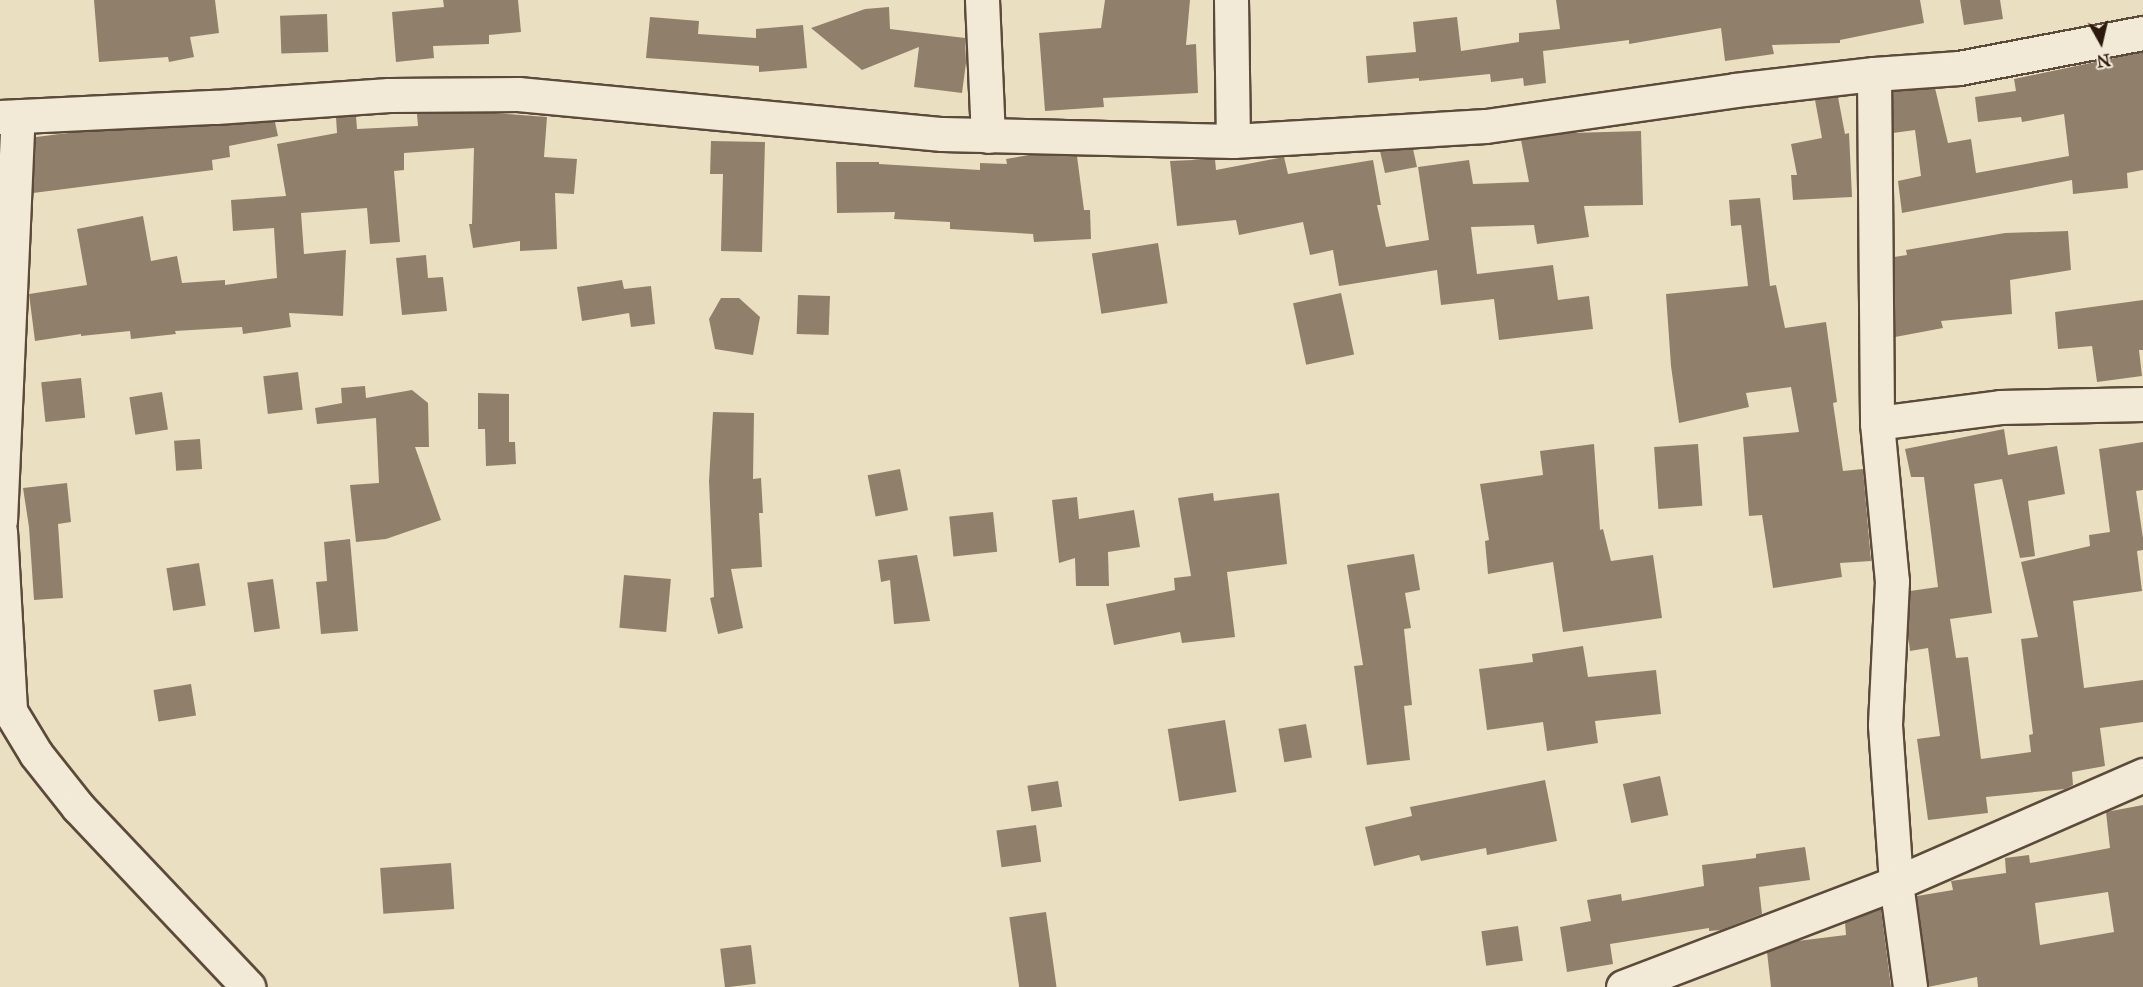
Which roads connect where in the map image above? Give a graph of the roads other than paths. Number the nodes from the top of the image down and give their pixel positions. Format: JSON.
{"nodes":[{"id":1,"x":982,"y":0,"type":"edge"},
{"id":2,"x":1231,"y":0,"type":"edge"},
{"id":3,"x":2143,"y":33,"type":"edge"},
{"id":4,"x":1874,"y":74,"type":"junction"},
{"id":5,"x":9,"y":116,"type":"edge"},
{"id":6,"x":988,"y":136,"type":"junction"},
{"id":7,"x":1233,"y":141,"type":"junction"},
{"id":8,"x":2143,"y":404,"type":"edge"},
{"id":9,"x":1877,"y":423,"type":"junction"},
{"id":10,"x":0,"y":521,"type":"edge"},
{"id":11,"x":0,"y":531,"type":"edge"},
{"id":12,"x":2143,"y":775,"type":"edge"},
{"id":13,"x":1896,"y":883,"type":"junction"},
{"id":14,"x":248,"y":987,"type":"edge"},
{"id":15,"x":1623,"y":987,"type":"edge"},
{"id":16,"x":1911,"y":987,"type":"edge"}],
"edges":[{"from":1,"to":6,"type":"street"},
{"from":2,"to":7,"type":"street"},
{"from":3,"to":4,"type":"street"},
{"from":4,"to":7,"type":"street"},
{"from":4,"to":9,"type":"street"},
{"from":5,"to":6,"type":"street"},
{"from":5,"to":10,"type":"street"},
{"from":6,"to":7,"type":"street"},
{"from":8,"to":9,"type":"street"},
{"from":9,"to":13,"type":"street"},
{"from":11,"to":14,"type":"street"},
{"from":12,"to":13,"type":"street"},
{"from":13,"to":15,"type":"street"},
{"from":13,"to":16,"type":"street"}]}
